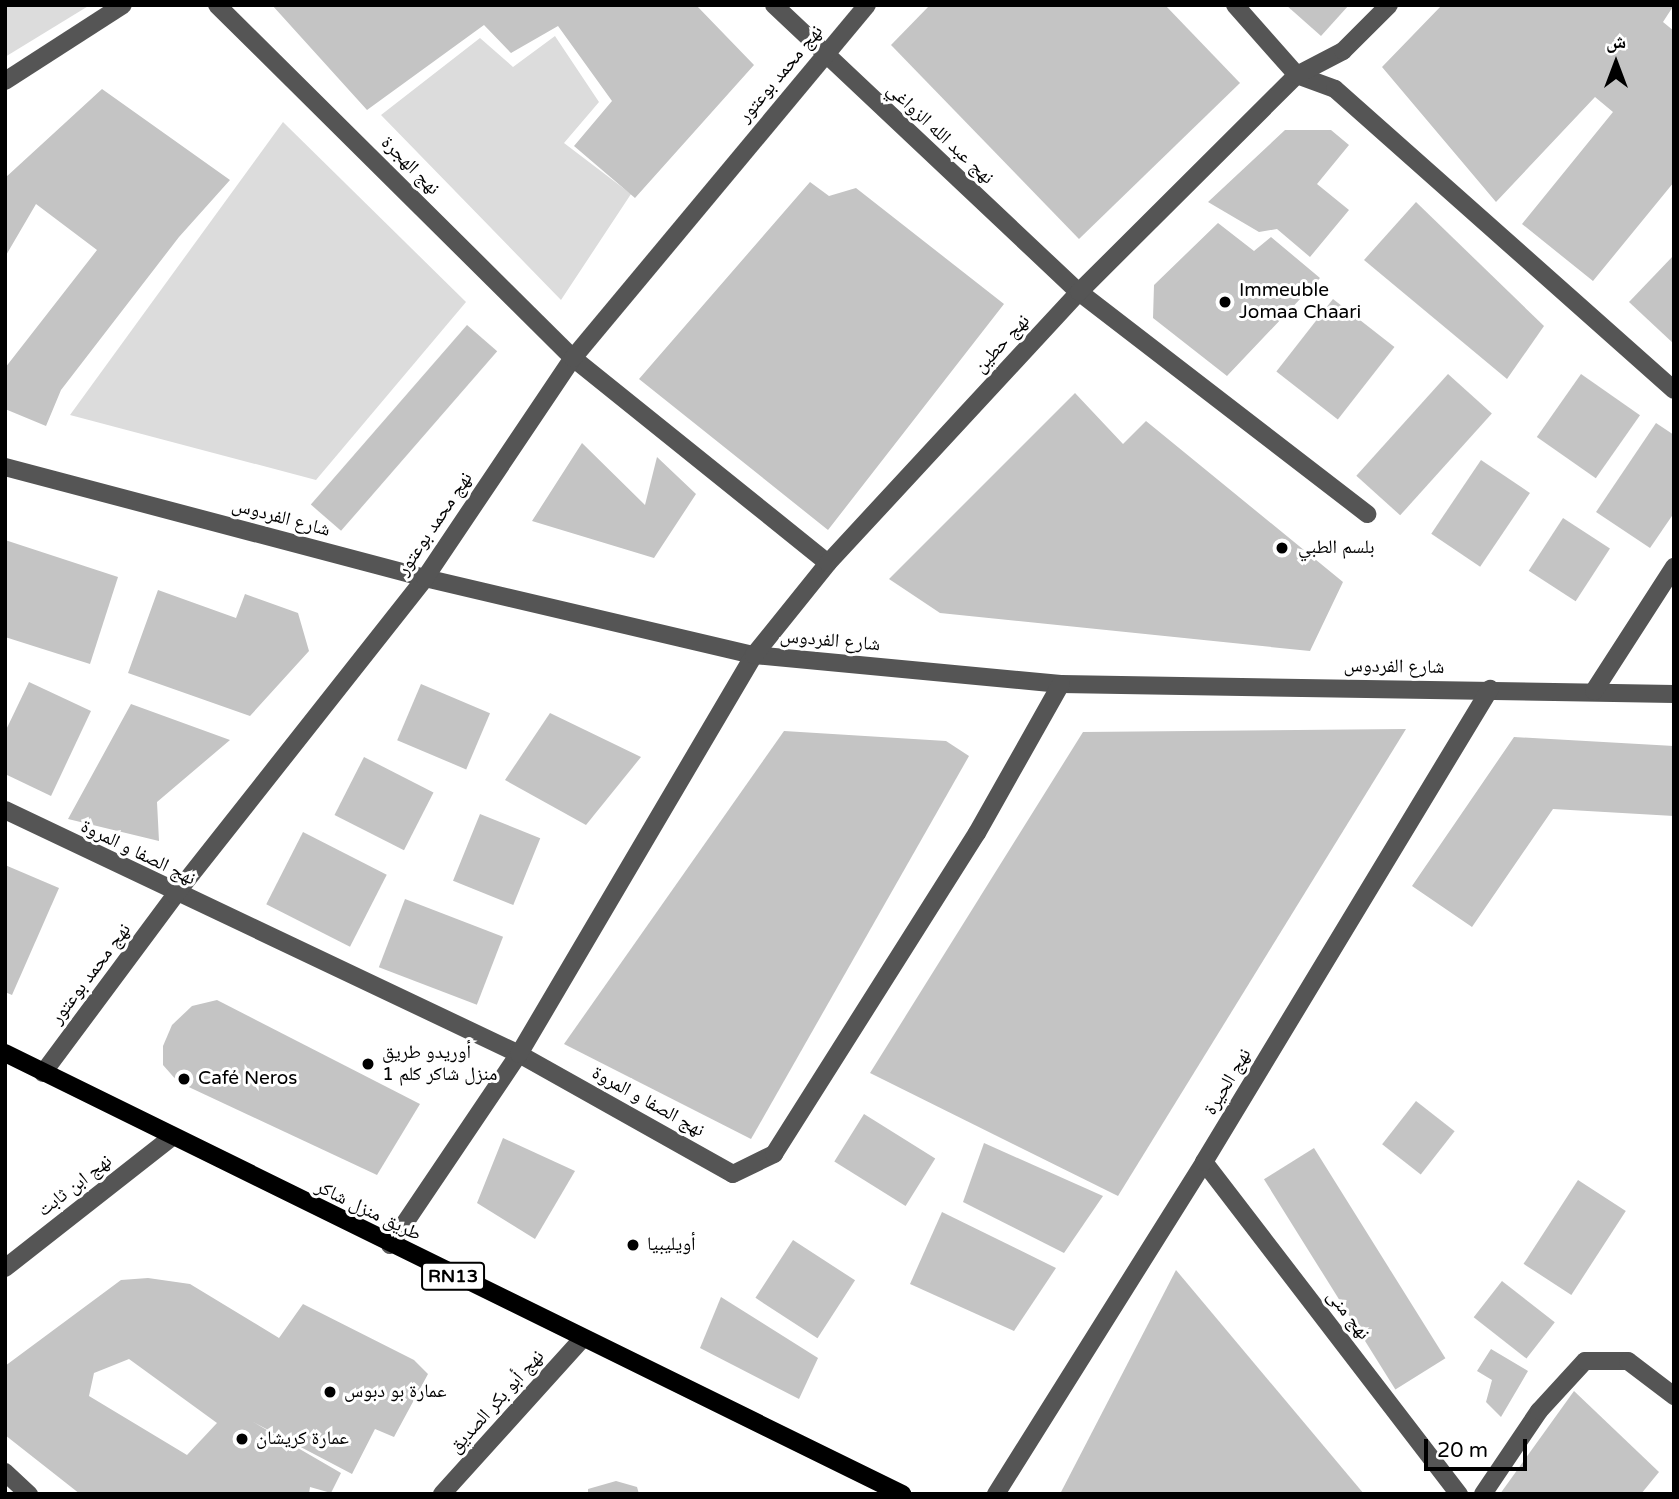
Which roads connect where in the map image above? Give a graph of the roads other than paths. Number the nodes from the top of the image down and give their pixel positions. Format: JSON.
{"nodes":[{"id":1,"x":123,"y":5,"type":"edge"},
{"id":2,"x":217,"y":5,"type":"edge"},
{"id":3,"x":774,"y":5,"type":"edge"},
{"id":4,"x":867,"y":5,"type":"edge"},
{"id":5,"x":1235,"y":5,"type":"edge"},
{"id":6,"x":1389,"y":5,"type":"edge"},
{"id":7,"x":824,"y":55,"type":"junction"},
{"id":8,"x":1297,"y":75,"type":"junction"},
{"id":9,"x":5,"y":81,"type":"edge"},
{"id":10,"x":1079,"y":292,"type":"junction"},
{"id":11,"x":573,"y":358,"type":"junction"},
{"id":12,"x":1674,"y":390,"type":"edge"},
{"id":13,"x":5,"y":467,"type":"edge"},
{"id":14,"x":1367,"y":514,"type":"dead end"},
{"id":15,"x":828,"y":564,"type":"junction"},
{"id":16,"x":1674,"y":567,"type":"edge"},
{"id":17,"x":425,"y":578,"type":"junction"},
{"id":18,"x":754,"y":655,"type":"junction"},
{"id":19,"x":1061,"y":684,"type":"junction"},
{"id":20,"x":1490,"y":689,"type":"junction"},
{"id":21,"x":1594,"y":691,"type":"junction"},
{"id":22,"x":1674,"y":694,"type":"edge"},
{"id":23,"x":5,"y":810,"type":"edge"},
{"id":24,"x":175,"y":895,"type":"junction"},
{"id":25,"x":5,"y":1053,"type":"edge"},
{"id":26,"x":519,"y":1054,"type":"junction"},
{"id":27,"x":43,"y":1073,"type":"junction"},
{"id":28,"x":172,"y":1137,"type":"junction"},
{"id":29,"x":1204,"y":1162,"type":"junction"},
{"id":30,"x":390,"y":1245,"type":"junction"},
{"id":31,"x":5,"y":1268,"type":"edge"},
{"id":32,"x":583,"y":1338,"type":"junction"},
{"id":33,"x":1674,"y":1396,"type":"edge"},
{"id":34,"x":5,"y":1472,"type":"edge"},
{"id":35,"x":29,"y":1494,"type":"edge"},
{"id":36,"x":442,"y":1494,"type":"edge"},
{"id":37,"x":902,"y":1494,"type":"edge"},
{"id":38,"x":996,"y":1494,"type":"edge"},
{"id":39,"x":1459,"y":1494,"type":"edge"},
{"id":40,"x":1483,"y":1494,"type":"edge"}],
"edges":[{"from":1,"to":9,"type":"street"},
{"from":2,"to":11,"type":"street","name":"نهج الهجرة"},
{"from":3,"to":7,"type":"street","name":"نهج عبد الله الزواغي"},
{"from":4,"to":7,"type":"street","name":"نهج محمد بوعتور"},
{"from":5,"to":8,"type":"street"},
{"from":6,"to":8,"type":"street","name":"نهج حطين"},
{"from":7,"to":10,"type":"street","name":"نهج عبد الله الزواغي"},
{"from":7,"to":11,"type":"street","name":"نهج محمد بوعتور"},
{"from":8,"to":10,"type":"street","name":"نهج حطين"},
{"from":8,"to":12,"type":"street"},
{"from":10,"to":14,"type":"street","name":"نهج عبد الله الزواغي"},
{"from":10,"to":15,"type":"street","name":"نهج حطين"},
{"from":11,"to":15,"type":"street","name":"نهج الهجرة"},
{"from":11,"to":17,"type":"street","name":"نهج محمد بوعتور"},
{"from":13,"to":17,"type":"street","name":"شارع الفردوس"},
{"from":15,"to":18,"type":"street","name":"نهج حطين"},
{"from":16,"to":21,"type":"street"},
{"from":17,"to":18,"type":"street","name":"شارع الفردوس"},
{"from":17,"to":24,"type":"street","name":"نهج محمد بوعتور"},
{"from":18,"to":19,"type":"street","name":"شارع الفردوس"},
{"from":18,"to":26,"type":"street","name":"نهج حطين"},
{"from":19,"to":20,"type":"street","name":"شارع الفردوس"},
{"from":19,"to":26,"type":"street","name":"نهج الصفا و المروة"},
{"from":20,"to":21,"type":"street","name":"شارع الفردوس"},
{"from":20,"to":29,"type":"street","name":"نهج الحيرة"},
{"from":21,"to":22,"type":"street","name":"شارع الفردوس"},
{"from":23,"to":24,"type":"street","name":"نهج الصفا و المروة"},
{"from":24,"to":26,"type":"street","name":"نهج الصفا و المروة"},
{"from":24,"to":27,"type":"street","name":"نهج محمد بوعتور"},
{"from":25,"to":27,"type":"main road","name":"طريق منزل شاكر","number":"RN13"},
{"from":26,"to":30,"type":"street","name":"نهج حطين"},
{"from":27,"to":28,"type":"main road","name":"طريق منزل شاكر","number":"RN13"},
{"from":28,"to":30,"type":"main road","name":"طريق منزل شاكر","number":"RN13"},
{"from":28,"to":31,"type":"street","name":"نهج ابن ثابت"},
{"from":29,"to":38,"type":"street","name":"نهج الحيرة"},
{"from":29,"to":39,"type":"street","name":"نهج منى"},
{"from":30,"to":32,"type":"main road","name":"طريق منزل شاكر","number":"RN13"},
{"from":32,"to":36,"type":"street","name":"نهج أبو بكر الصديق"},
{"from":32,"to":37,"type":"main road","name":"طريق منزل شاكر","number":"RN13"},
{"from":33,"to":40,"type":"street"},
{"from":34,"to":35,"type":"street"}]}
